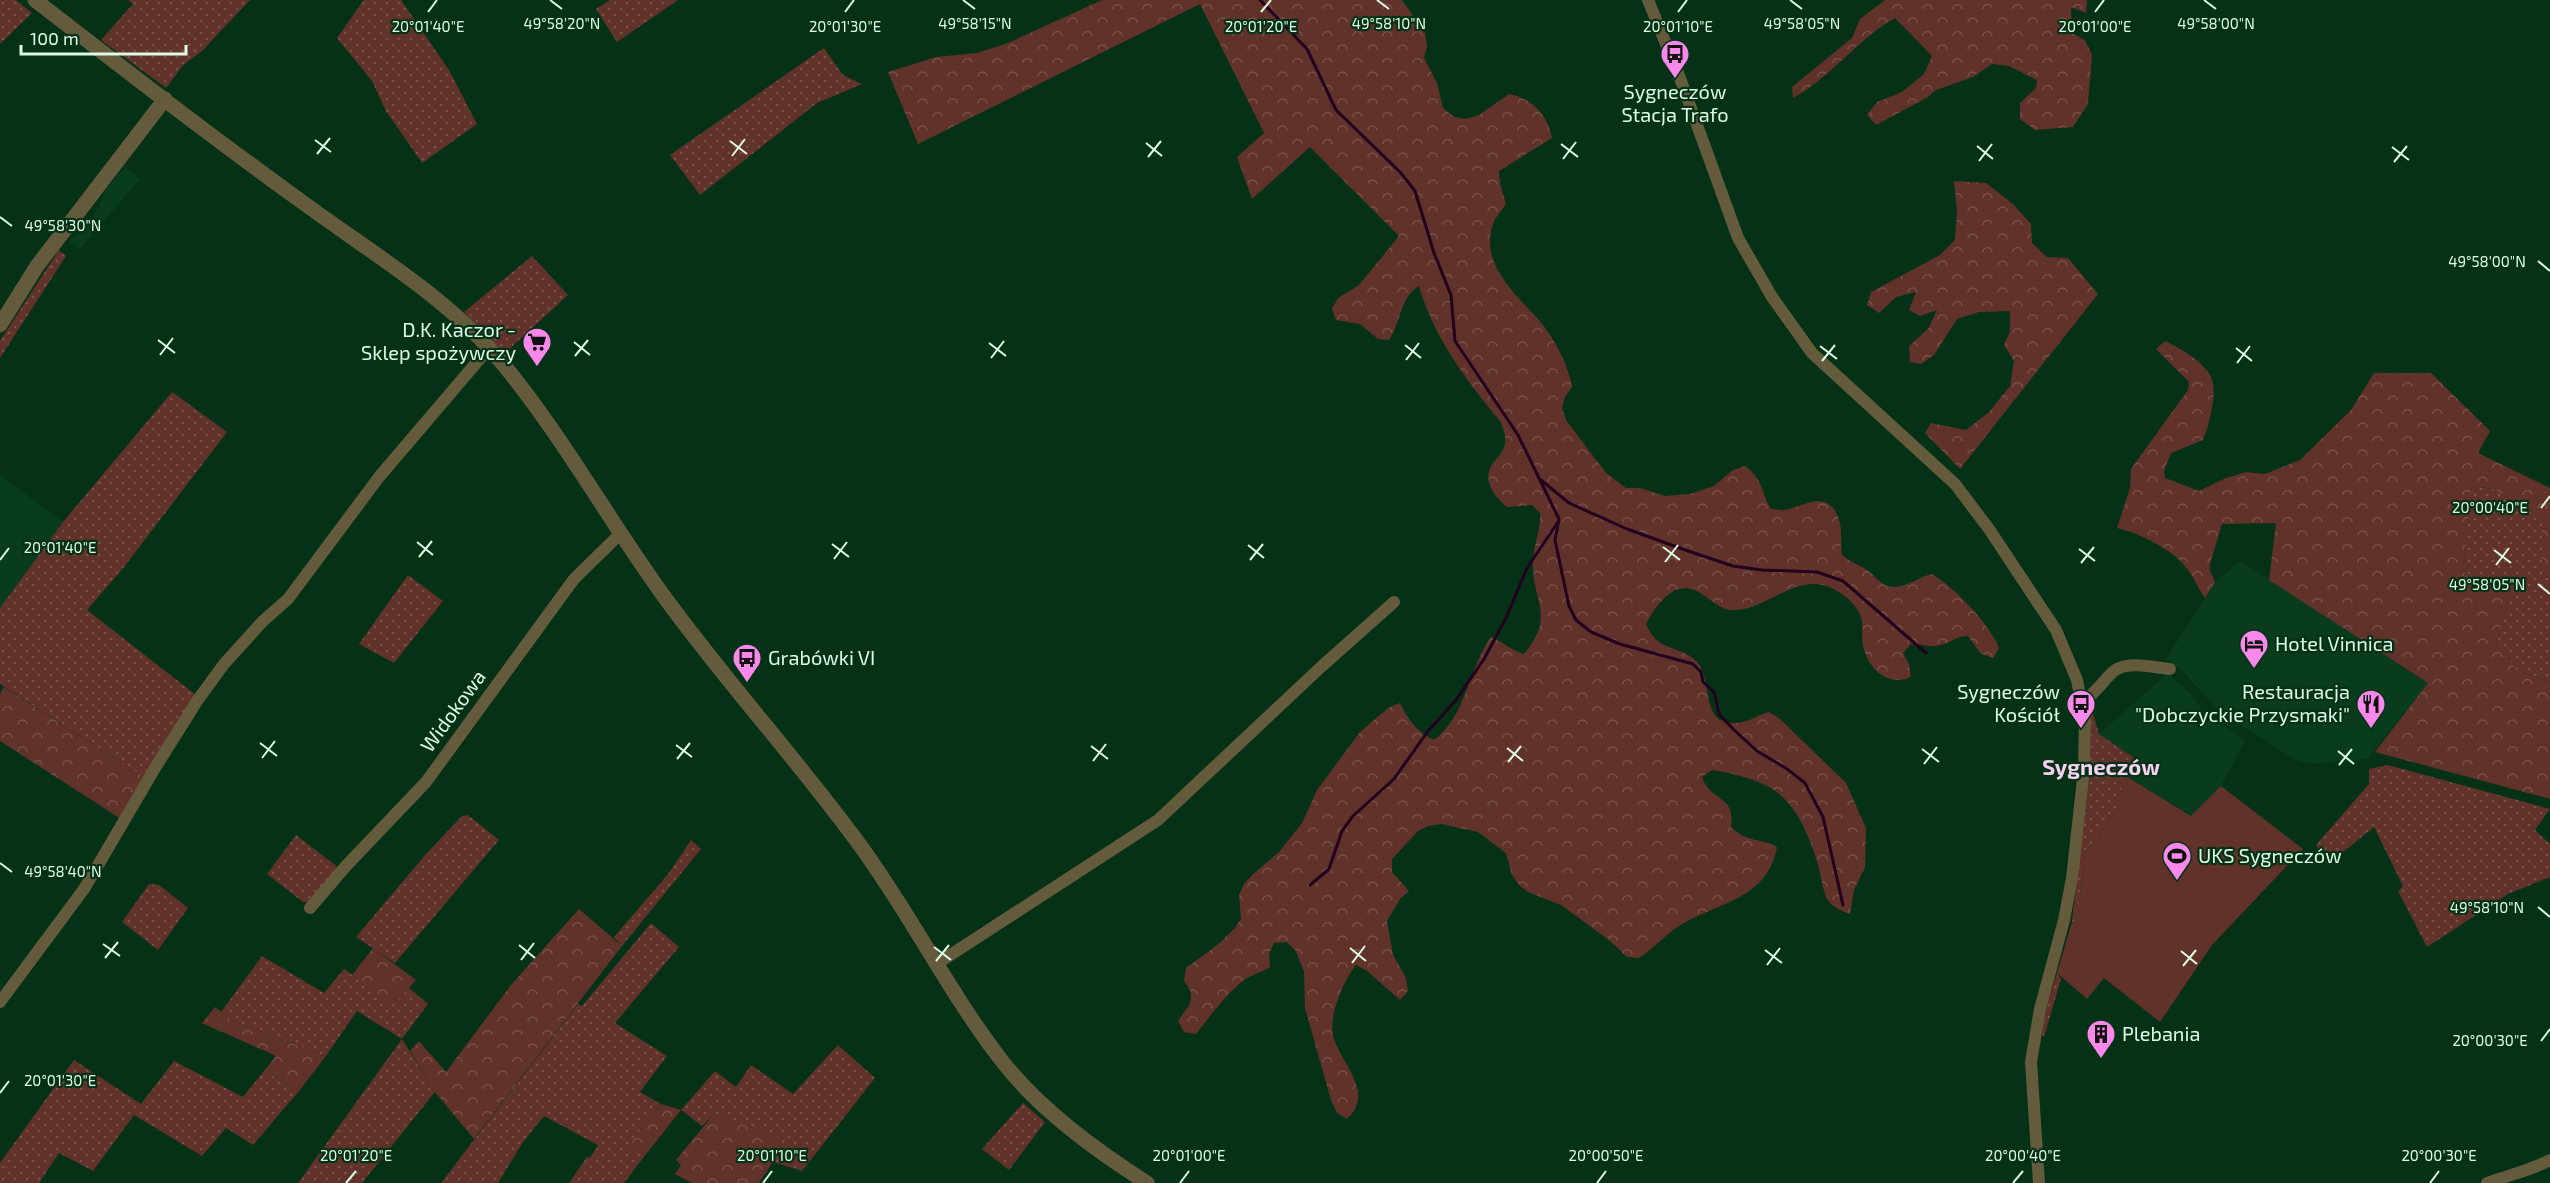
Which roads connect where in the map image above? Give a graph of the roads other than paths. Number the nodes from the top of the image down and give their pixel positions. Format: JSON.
{"nodes":[{"id":1,"x":35,"y":0,"type":"edge"},
{"id":2,"x":1648,"y":0,"type":"edge"},
{"id":3,"x":165,"y":99,"type":"junction"},
{"id":4,"x":0,"y":326,"type":"edge"},
{"id":5,"x":489,"y":348,"type":"junction"},
{"id":6,"x":621,"y":533,"type":"junction"},
{"id":7,"x":1394,"y":602,"type":"dead end"},
{"id":8,"x":2170,"y":669,"type":"dead end"},
{"id":9,"x":2083,"y":701,"type":"junction"},
{"id":10,"x":310,"y":908,"type":"dead end"},
{"id":11,"x":938,"y":963,"type":"junction"},
{"id":12,"x":0,"y":1002,"type":"edge"},
{"id":13,"x":2550,"y":1160,"type":"edge"},
{"id":14,"x":1147,"y":1183,"type":"edge"},
{"id":15,"x":2039,"y":1183,"type":"edge"},
{"id":16,"x":2487,"y":1183,"type":"edge"}],
"edges":[{"from":1,"to":3,"type":"street"},
{"from":2,"to":9,"type":"street"},
{"from":3,"to":4,"type":"street"},
{"from":3,"to":5,"type":"street"},
{"from":5,"to":6,"type":"street"},
{"from":5,"to":12,"type":"street"},
{"from":6,"to":10,"type":"street","name":"Widokowa"},
{"from":6,"to":11,"type":"street"},
{"from":7,"to":11,"type":"street"},
{"from":8,"to":9,"type":"street"},
{"from":9,"to":15,"type":"street"},
{"from":11,"to":14,"type":"street"},
{"from":13,"to":16,"type":"street"}]}
